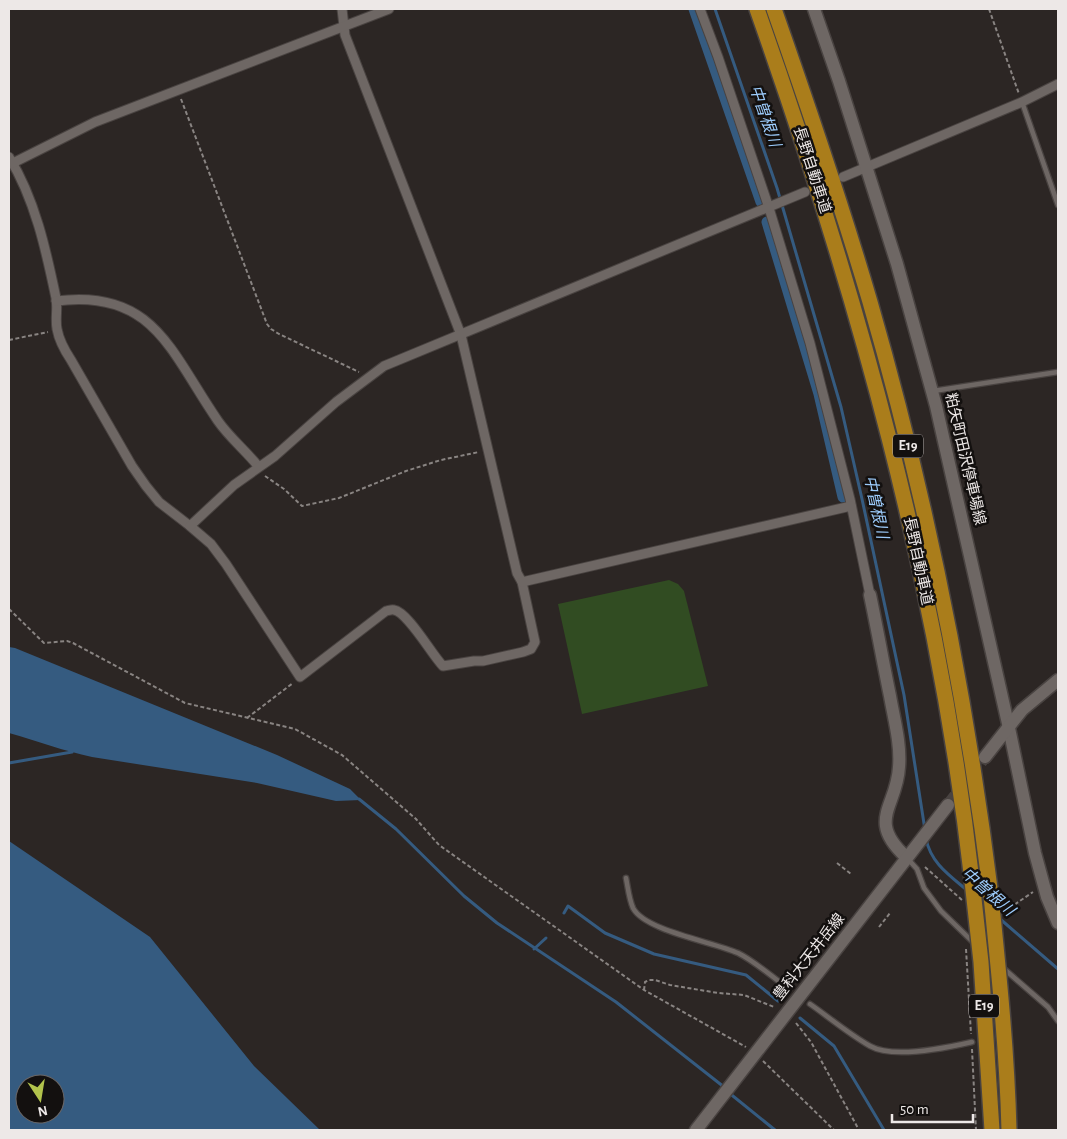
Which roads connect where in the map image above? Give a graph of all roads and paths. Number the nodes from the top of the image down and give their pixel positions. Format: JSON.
{"nodes":[{"id":1,"x":342,"y":9,"type":"edge"},
{"id":2,"x":389,"y":9,"type":"edge"},
{"id":3,"x":700,"y":9,"type":"edge"},
{"id":4,"x":757,"y":9,"type":"edge"},
{"id":5,"x":774,"y":9,"type":"edge"},
{"id":6,"x":814,"y":9,"type":"edge"},
{"id":7,"x":989,"y":9,"type":"edge"},
{"id":8,"x":344,"y":26,"type":"junction"},
{"id":9,"x":1058,"y":84,"type":"edge"},
{"id":10,"x":177,"y":90,"type":"junction"},
{"id":11,"x":1022,"y":102,"type":"junction"},
{"id":12,"x":11,"y":160,"type":"edge"},
{"id":13,"x":866,"y":166,"type":"junction"},
{"id":14,"x":843,"y":176,"type":"dead end"},
{"id":15,"x":805,"y":192,"type":"dead end"},
{"id":16,"x":1058,"y":205,"type":"edge"},
{"id":17,"x":771,"y":207,"type":"junction"},
{"id":18,"x":56,"y":301,"type":"junction"},
{"id":19,"x":57,"y":330,"type":"junction"},
{"id":20,"x":461,"y":336,"type":"junction"},
{"id":21,"x":9,"y":340,"type":"edge"},
{"id":22,"x":1058,"y":372,"type":"edge"},
{"id":23,"x":369,"y":377,"type":"junction"},
{"id":24,"x":932,"y":391,"type":"junction"},
{"id":25,"x":488,"y":450,"type":"junction"},
{"id":26,"x":258,"y":466,"type":"junction"},
{"id":27,"x":851,"y":506,"type":"junction"},
{"id":28,"x":190,"y":526,"type":"junction"},
{"id":29,"x":522,"y":582,"type":"junction"},
{"id":30,"x":870,"y":595,"type":"joint"},
{"id":31,"x":9,"y":609,"type":"edge"},
{"id":32,"x":300,"y":677,"type":"junction"},
{"id":33,"x":1058,"y":680,"type":"edge"},
{"id":34,"x":247,"y":718,"type":"junction"},
{"id":35,"x":1009,"y":728,"type":"junction"},
{"id":36,"x":985,"y":757,"type":"tunnel mouth"},
{"id":37,"x":948,"y":805,"type":"tunnel mouth"},
{"id":38,"x":908,"y":855,"type":"junction"},
{"id":39,"x":837,"y":863,"type":"dead end"},
{"id":40,"x":851,"y":874,"type":"dead end"},
{"id":41,"x":626,"y":878,"type":"dead end"},
{"id":42,"x":1033,"y":892,"type":"dead end"},
{"id":43,"x":963,"y":902,"type":"dead end"},
{"id":44,"x":1006,"y":912,"type":"dead end"},
{"id":45,"x":890,"y":913,"type":"dead end"},
{"id":46,"x":1058,"y":923,"type":"edge"},
{"id":47,"x":879,"y":927,"type":"dead end"},
{"id":48,"x":964,"y":934,"type":"junction"},
{"id":49,"x":985,"y":952,"type":"dead end"},
{"id":50,"x":992,"y":958,"type":"dead end"},
{"id":51,"x":788,"y":988,"type":"dead end"},
{"id":52,"x":810,"y":1004,"type":"dead end"},
{"id":53,"x":774,"y":1007,"type":"dead end"},
{"id":54,"x":1058,"y":1021,"type":"edge"},
{"id":55,"x":796,"y":1023,"type":"dead end"},
{"id":56,"x":972,"y":1042,"type":"junction"},
{"id":57,"x":696,"y":1130,"type":"edge"},
{"id":58,"x":859,"y":1130,"type":"edge"},
{"id":59,"x":976,"y":1130,"type":"edge"},
{"id":60,"x":992,"y":1130,"type":"edge"},
{"id":61,"x":1008,"y":1130,"type":"edge"}],
"edges":[{"from":1,"to":8,"type":"street"},
{"from":2,"to":8,"type":"street"},
{"from":3,"to":17,"type":"street"},
{"from":4,"to":60,"type":"highway","name":"長野自動車道","number":"E19","bridge":true},
{"from":5,"to":61,"type":"highway","name":"長野自動車道","number":"E19","bridge":true},
{"from":6,"to":13,"type":"main road","name":"粕矢町田沢停車場線"},
{"from":7,"to":11,"type":"path"},
{"from":8,"to":10,"type":"street"},
{"from":8,"to":20,"type":"street"},
{"from":9,"to":11,"type":"street"},
{"from":10,"to":12,"type":"street"},
{"from":10,"to":23,"type":"path"},
{"from":11,"to":13,"type":"street"},
{"from":11,"to":16,"type":"lane"},
{"from":12,"to":18,"type":"street"},
{"from":13,"to":14,"type":"street"},
{"from":13,"to":24,"type":"main road","name":"粕矢町田沢停車場線"},
{"from":15,"to":17,"type":"street"},
{"from":17,"to":20,"type":"street"},
{"from":17,"to":27,"type":"street"},
{"from":18,"to":19,"type":"street"},
{"from":18,"to":26,"type":"street"},
{"from":19,"to":21,"type":"path"},
{"from":19,"to":28,"type":"street"},
{"from":20,"to":23,"type":"street"},
{"from":20,"to":25,"type":"street"},
{"from":22,"to":24,"type":"lane"},
{"from":23,"to":26,"type":"street"},
{"from":24,"to":35,"type":"main road","name":"粕矢町田沢停車場線"},
{"from":25,"to":26,"type":"path"},
{"from":25,"to":29,"type":"street"},
{"from":26,"to":28,"type":"street"},
{"from":27,"to":29,"type":"street"},
{"from":27,"to":30,"type":"street"},
{"from":28,"to":32,"type":"street"},
{"from":29,"to":32,"type":"street"},
{"from":30,"to":38,"type":"main road"},
{"from":31,"to":34,"type":"path"},
{"from":32,"to":34,"type":"path"},
{"from":33,"to":35,"type":"main road"},
{"from":34,"to":53,"type":"path"},
{"from":35,"to":36,"type":"main road"},
{"from":35,"to":46,"type":"main road","name":"粕矢町田沢停車場線"},
{"from":37,"to":38,"type":"main road","name":"豊科大天井岳線"},
{"from":38,"to":43,"type":"path"},
{"from":38,"to":48,"type":"lane"},
{"from":38,"to":57,"type":"main road","name":"豊科大天井岳線"},
{"from":39,"to":40,"type":"path"},
{"from":41,"to":51,"type":"lane"},
{"from":42,"to":44,"type":"path"},
{"from":45,"to":47,"type":"path"},
{"from":48,"to":49,"type":"lane"},
{"from":48,"to":56,"type":"path"},
{"from":50,"to":54,"type":"lane"},
{"from":52,"to":56,"type":"lane"},
{"from":55,"to":58,"type":"path"},
{"from":56,"to":59,"type":"path"}]}
